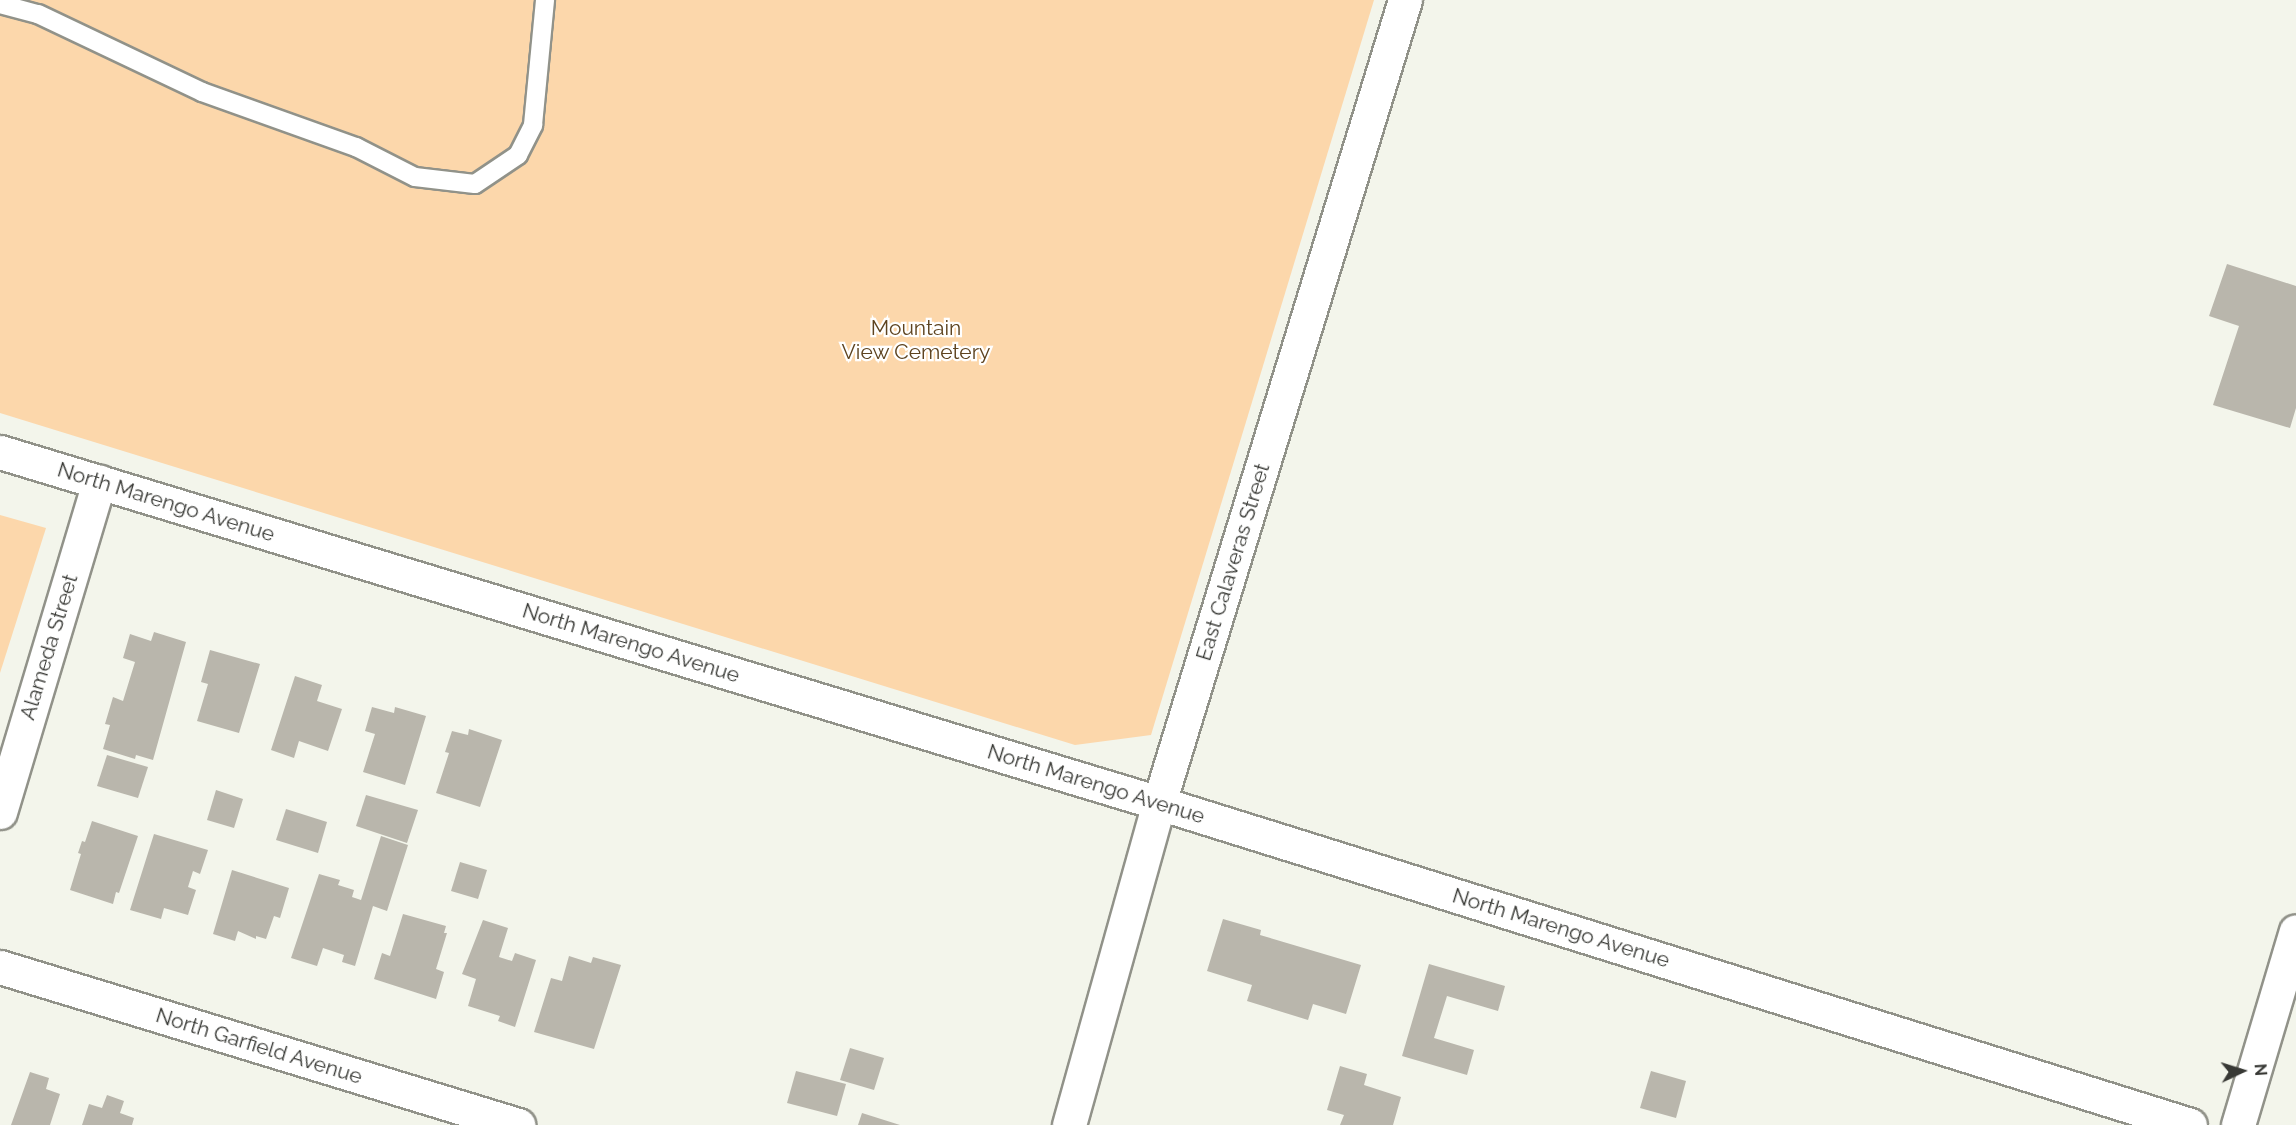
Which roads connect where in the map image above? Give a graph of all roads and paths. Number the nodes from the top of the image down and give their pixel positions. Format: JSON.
{"nodes":[{"id":1,"x":545,"y":0,"type":"edge"},
{"id":2,"x":1405,"y":0,"type":"edge"},
{"id":3,"x":0,"y":4,"type":"edge"},
{"id":4,"x":0,"y":452,"type":"edge"},
{"id":5,"x":99,"y":481,"type":"junction"},
{"id":6,"x":1159,"y":803,"type":"junction"},
{"id":7,"x":0,"y":812,"type":"edge"},
{"id":8,"x":2296,"y":931,"type":"edge"},
{"id":9,"x":0,"y":967,"type":"edge"},
{"id":10,"x":518,"y":1125,"type":"edge"},
{"id":11,"x":1069,"y":1125,"type":"edge"},
{"id":12,"x":2190,"y":1125,"type":"edge"},
{"id":13,"x":2238,"y":1125,"type":"edge"}],
"edges":[{"from":1,"to":3,"type":"lane"},
{"from":2,"to":6,"type":"street","name":"East Calaveras Street"},
{"from":4,"to":5,"type":"street","name":"North Marengo Avenue"},
{"from":5,"to":6,"type":"street","name":"North Marengo Avenue"},
{"from":5,"to":7,"type":"street","name":"Alameda Street"},
{"from":6,"to":11,"type":"street","name":"East Calaveras Street"},
{"from":6,"to":12,"type":"street","name":"North Marengo Avenue"},
{"from":8,"to":13,"type":"street"},
{"from":9,"to":10,"type":"street","name":"North Garfield Avenue"}]}
